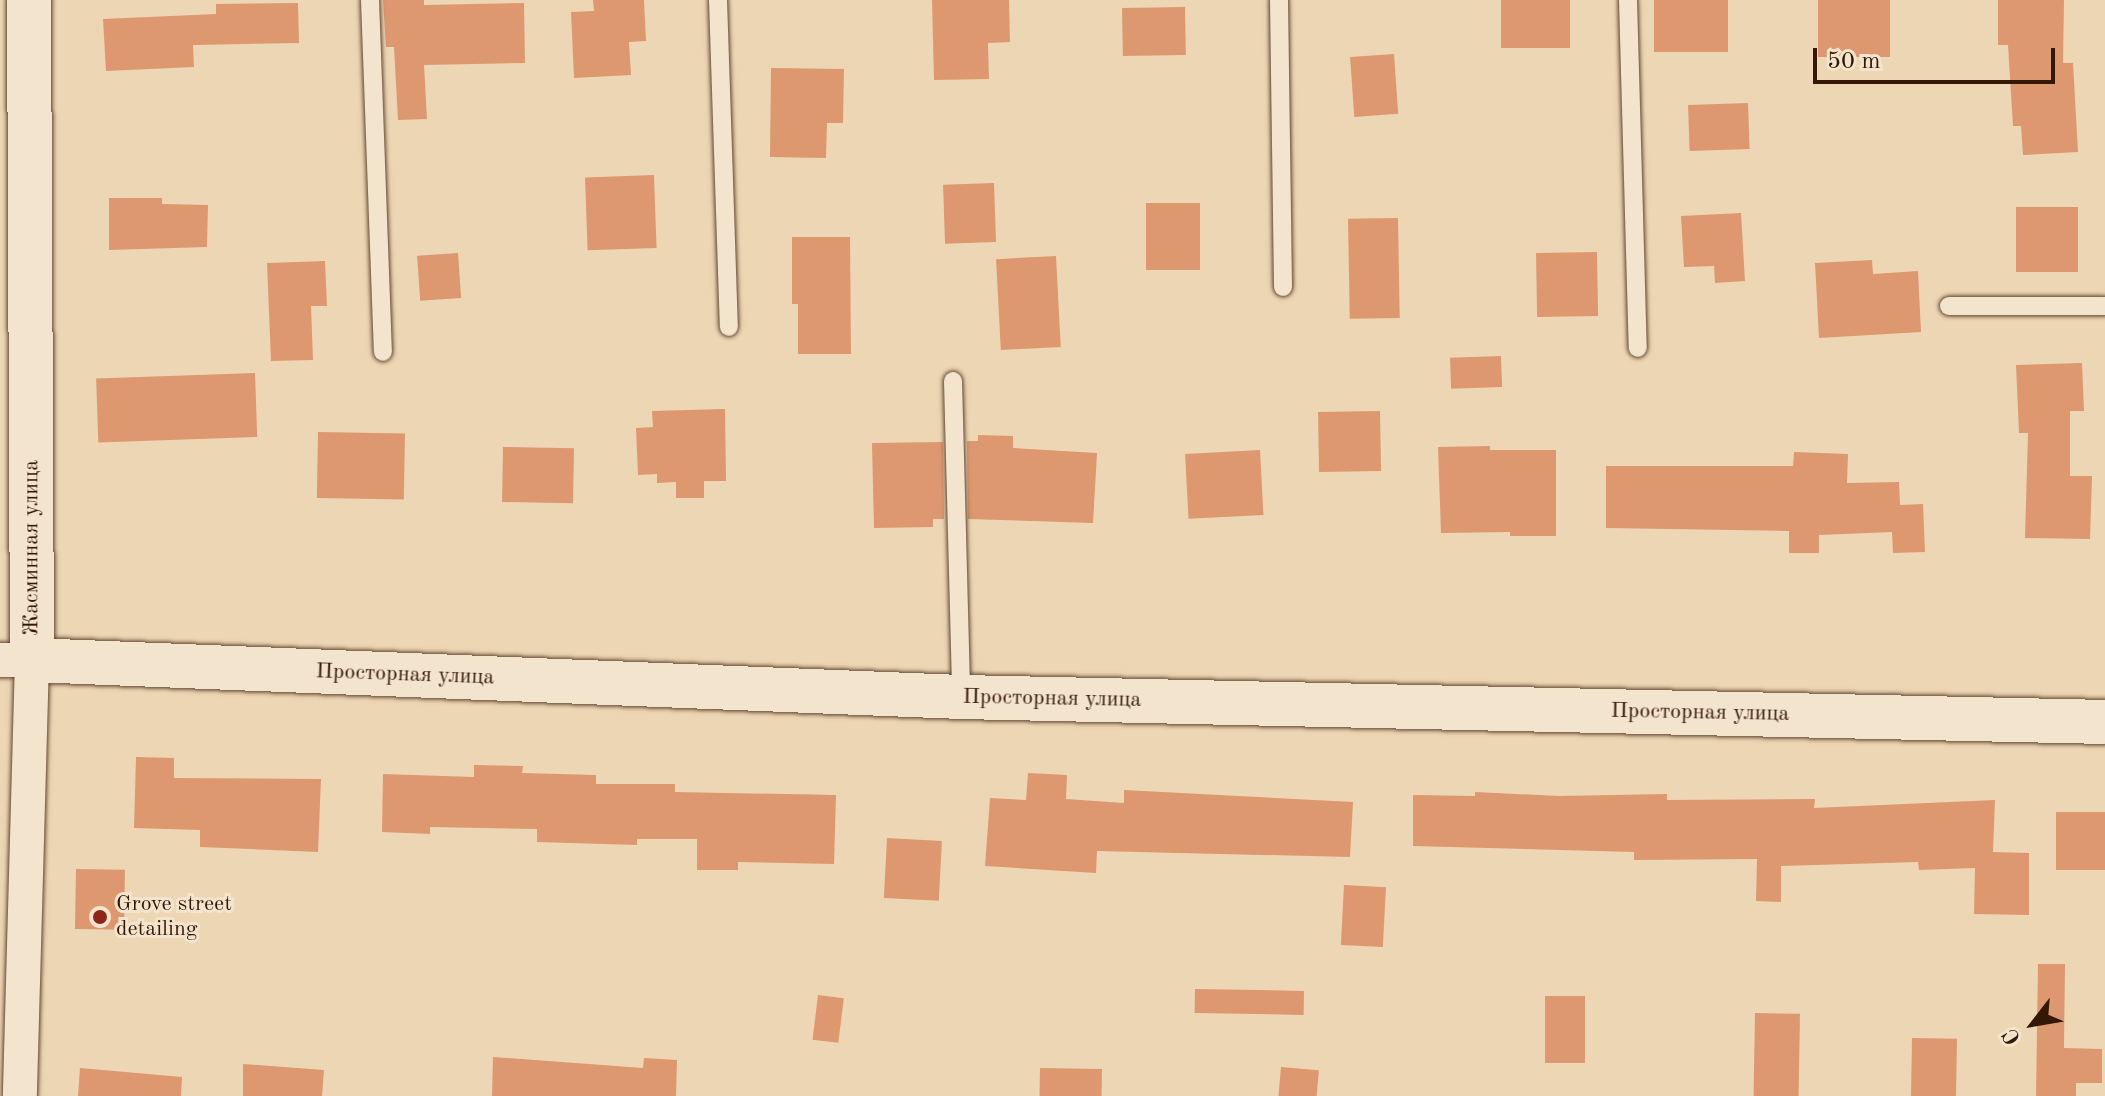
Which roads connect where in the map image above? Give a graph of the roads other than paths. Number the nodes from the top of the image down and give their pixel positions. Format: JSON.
{"nodes":[{"id":1,"x":29,"y":0,"type":"edge"},
{"id":2,"x":370,"y":0,"type":"edge"},
{"id":3,"x":718,"y":0,"type":"edge"},
{"id":4,"x":1279,"y":0,"type":"edge"},
{"id":5,"x":1628,"y":0,"type":"edge"},
{"id":6,"x":1283,"y":287,"type":"dead end"},
{"id":7,"x":1949,"y":306,"type":"dead end"},
{"id":8,"x":2105,"y":306,"type":"edge"},
{"id":9,"x":729,"y":327,"type":"dead end"},
{"id":10,"x":1638,"y":348,"type":"dead end"},
{"id":11,"x":383,"y":352,"type":"dead end"},
{"id":12,"x":953,"y":381,"type":"dead end"},
{"id":13,"x":16,"y":660,"type":"edge"},
{"id":14,"x":961,"y":697,"type":"junction"},
{"id":15,"x":2105,"y":722,"type":"edge"},
{"id":16,"x":20,"y":1096,"type":"edge"}],
"edges":[{"from":1,"to":13,"type":"street","name":"Жасминная улица"},
{"from":2,"to":11,"type":"lane"},
{"from":3,"to":9,"type":"lane"},
{"from":4,"to":6,"type":"lane"},
{"from":5,"to":10,"type":"lane"},
{"from":7,"to":8,"type":"lane"},
{"from":12,"to":14,"type":"lane"},
{"from":13,"to":14,"type":"street","name":"Просторная улица"},
{"from":13,"to":16,"type":"street","name":"Жасминная улица"},
{"from":14,"to":15,"type":"street","name":"Просторная улица"}]}
